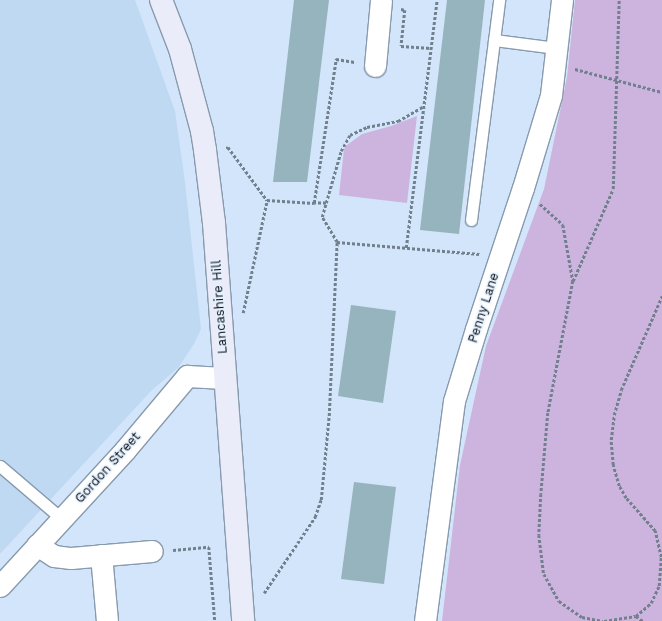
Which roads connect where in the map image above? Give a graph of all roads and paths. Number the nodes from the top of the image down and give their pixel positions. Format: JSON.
{"nodes":[{"id":1,"x":161,"y":0,"type":"edge"},
{"id":2,"x":437,"y":0,"type":"edge"},
{"id":3,"x":499,"y":0,"type":"edge"},
{"id":4,"x":562,"y":0,"type":"edge"},
{"id":5,"x":619,"y":0,"type":"edge"},
{"id":6,"x":381,"y":3,"type":"edge"},
{"id":7,"x":494,"y":40,"type":"junction"},
{"id":8,"x":431,"y":48,"type":"junction"},
{"id":9,"x":556,"y":56,"type":"junction"},
{"id":10,"x":375,"y":66,"type":"joint"},
{"id":11,"x":616,"y":80,"type":"junction"},
{"id":12,"x":662,"y":92,"type":"edge"},
{"id":13,"x":424,"y":106,"type":"junction"},
{"id":14,"x":228,"y":147,"type":"dead end"},
{"id":15,"x":523,"y":188,"type":"junction"},
{"id":16,"x":267,"y":200,"type":"junction"},
{"id":17,"x":314,"y":203,"type":"junction"},
{"id":18,"x":326,"y":203,"type":"junction"},
{"id":19,"x":471,"y":220,"type":"dead end"},
{"id":20,"x":338,"y":242,"type":"junction"},
{"id":21,"x":406,"y":248,"type":"junction"},
{"id":22,"x":501,"y":255,"type":"junction"},
{"id":23,"x":573,"y":281,"type":"junction"},
{"id":24,"x":662,"y":296,"type":"edge"},
{"id":25,"x":221,"y":322,"type":"junction"},
{"id":26,"x":224,"y":378,"type":"junction"},
{"id":27,"x":0,"y":466,"type":"edge"},
{"id":28,"x":62,"y":519,"type":"junction"},
{"id":29,"x":37,"y":545,"type":"junction"},
{"id":30,"x":152,"y":551,"type":"joint"},
{"id":31,"x":101,"y":556,"type":"junction"},
{"id":32,"x":0,"y":586,"type":"edge"},
{"id":33,"x":264,"y":601,"type":"dead end"},
{"id":34,"x":636,"y":616,"type":"junction"},
{"id":35,"x":107,"y":621,"type":"edge"},
{"id":36,"x":215,"y":621,"type":"edge"},
{"id":37,"x":243,"y":621,"type":"edge"},
{"id":38,"x":425,"y":621,"type":"edge"},
{"id":39,"x":604,"y":621,"type":"edge"},
{"id":40,"x":643,"y":621,"type":"edge"}],
"edges":[{"from":1,"to":25,"type":"main road","name":"Lancashire Hill"},
{"from":2,"to":8,"type":"path"},
{"from":3,"to":7,"type":"lane"},
{"from":4,"to":9,"type":"street","name":"Penny Lane"},
{"from":5,"to":11,"type":"path"},
{"from":6,"to":8,"type":"path"},
{"from":6,"to":10,"type":"street"},
{"from":7,"to":9,"type":"lane"},
{"from":7,"to":19,"type":"lane"},
{"from":8,"to":13,"type":"path"},
{"from":9,"to":11,"type":"path"},
{"from":9,"to":15,"type":"street","name":"Penny Lane"},
{"from":10,"to":17,"type":"path"},
{"from":11,"to":12,"type":"path"},
{"from":11,"to":23,"type":"path"},
{"from":13,"to":18,"type":"path"},
{"from":13,"to":21,"type":"path"},
{"from":14,"to":16,"type":"path"},
{"from":15,"to":22,"type":"street","name":"Penny Lane"},
{"from":15,"to":23,"type":"path"},
{"from":16,"to":17,"type":"path"},
{"from":16,"to":25,"type":"path"},
{"from":17,"to":18,"type":"path"},
{"from":18,"to":20,"type":"path"},
{"from":20,"to":21,"type":"path"},
{"from":20,"to":33,"type":"path"},
{"from":21,"to":22,"type":"path"},
{"from":22,"to":38,"type":"street","name":"Penny Lane"},
{"from":23,"to":39,"type":"path"},
{"from":24,"to":34,"type":"path"},
{"from":25,"to":26,"type":"main road","name":"Lancashire Hill"},
{"from":26,"to":28,"type":"street","name":"Gordon Street"},
{"from":26,"to":37,"type":"main road","name":"Lancashire Hill"},
{"from":27,"to":28,"type":"lane"},
{"from":28,"to":29,"type":"street","name":"Gordon Street"},
{"from":29,"to":31,"type":"street"},
{"from":29,"to":32,"type":"street","name":"Gordon Street"},
{"from":30,"to":31,"type":"street"},
{"from":30,"to":36,"type":"path"},
{"from":31,"to":35,"type":"street"},
{"from":34,"to":39,"type":"path"},
{"from":34,"to":40,"type":"path"}]}
